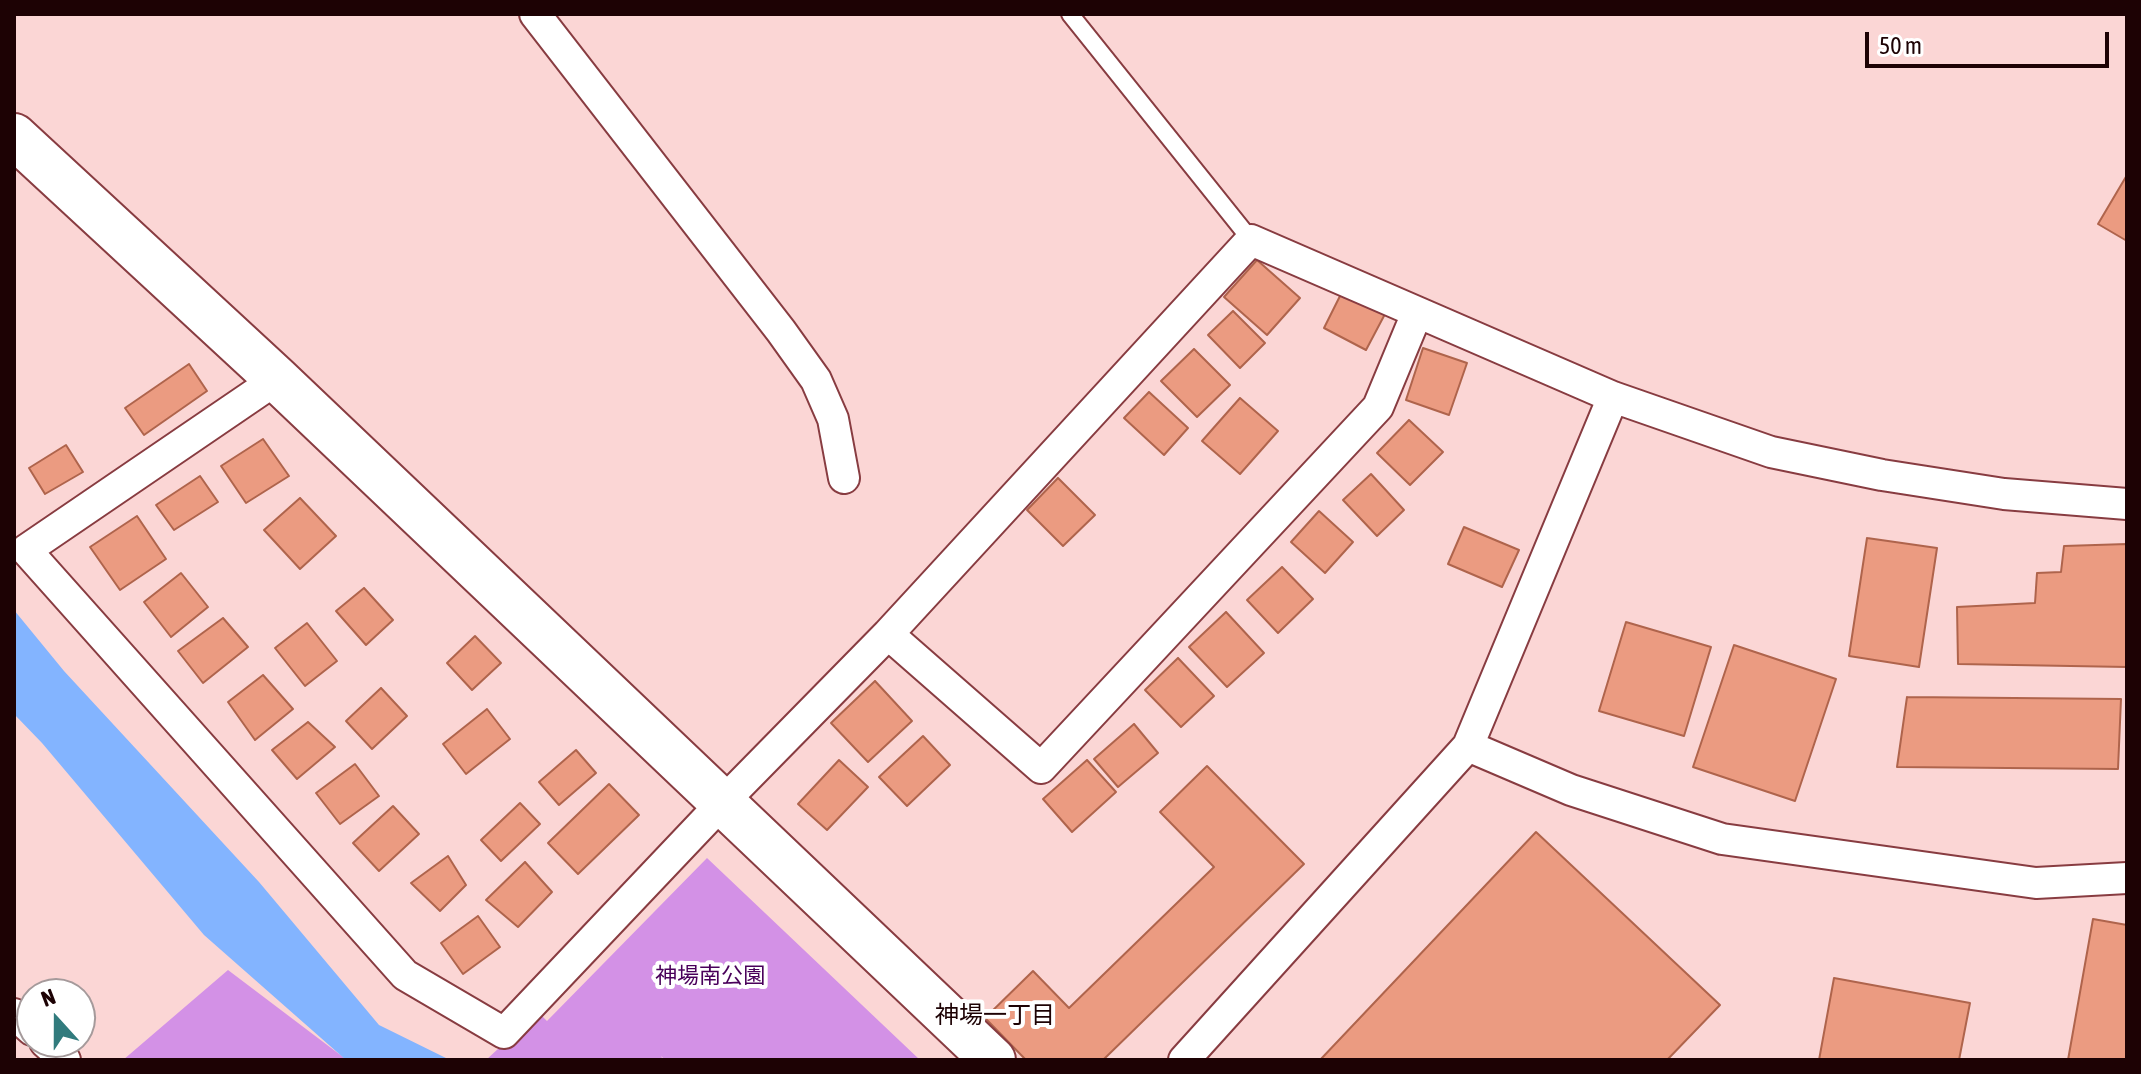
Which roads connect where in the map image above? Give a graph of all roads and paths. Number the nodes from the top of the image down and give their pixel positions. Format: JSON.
{"nodes":[{"id":1,"x":535,"y":14,"type":"edge"},
{"id":2,"x":1070,"y":14,"type":"edge"},
{"id":3,"x":14,"y":136,"type":"edge"},
{"id":4,"x":1251,"y":240,"type":"junction"},
{"id":5,"x":1417,"y":313,"type":"junction"},
{"id":6,"x":277,"y":379,"type":"junction"},
{"id":7,"x":1613,"y":397,"type":"junction"},
{"id":8,"x":844,"y":478,"type":"dead end"},
{"id":9,"x":2127,"y":504,"type":"edge"},
{"id":10,"x":888,"y":634,"type":"junction"},
{"id":11,"x":1468,"y":746,"type":"junction"},
{"id":12,"x":724,"y":801,"type":"junction"},
{"id":13,"x":2127,"y":878,"type":"edge"},
{"id":14,"x":993,"y":1060,"type":"edge"},
{"id":15,"x":1184,"y":1060,"type":"edge"}],
"edges":[{"from":1,"to":8,"type":"street"},
{"from":2,"to":4,"type":"lane"},
{"from":3,"to":6,"type":"street"},
{"from":4,"to":5,"type":"street"},
{"from":4,"to":10,"type":"street"},
{"from":5,"to":7,"type":"street"},
{"from":5,"to":10,"type":"street"},
{"from":6,"to":12,"type":"street"},
{"from":6,"to":12,"type":"street"},
{"from":7,"to":9,"type":"street"},
{"from":7,"to":11,"type":"street"},
{"from":10,"to":12,"type":"street"},
{"from":11,"to":13,"type":"street"},
{"from":11,"to":15,"type":"street"},
{"from":12,"to":14,"type":"street"}]}
